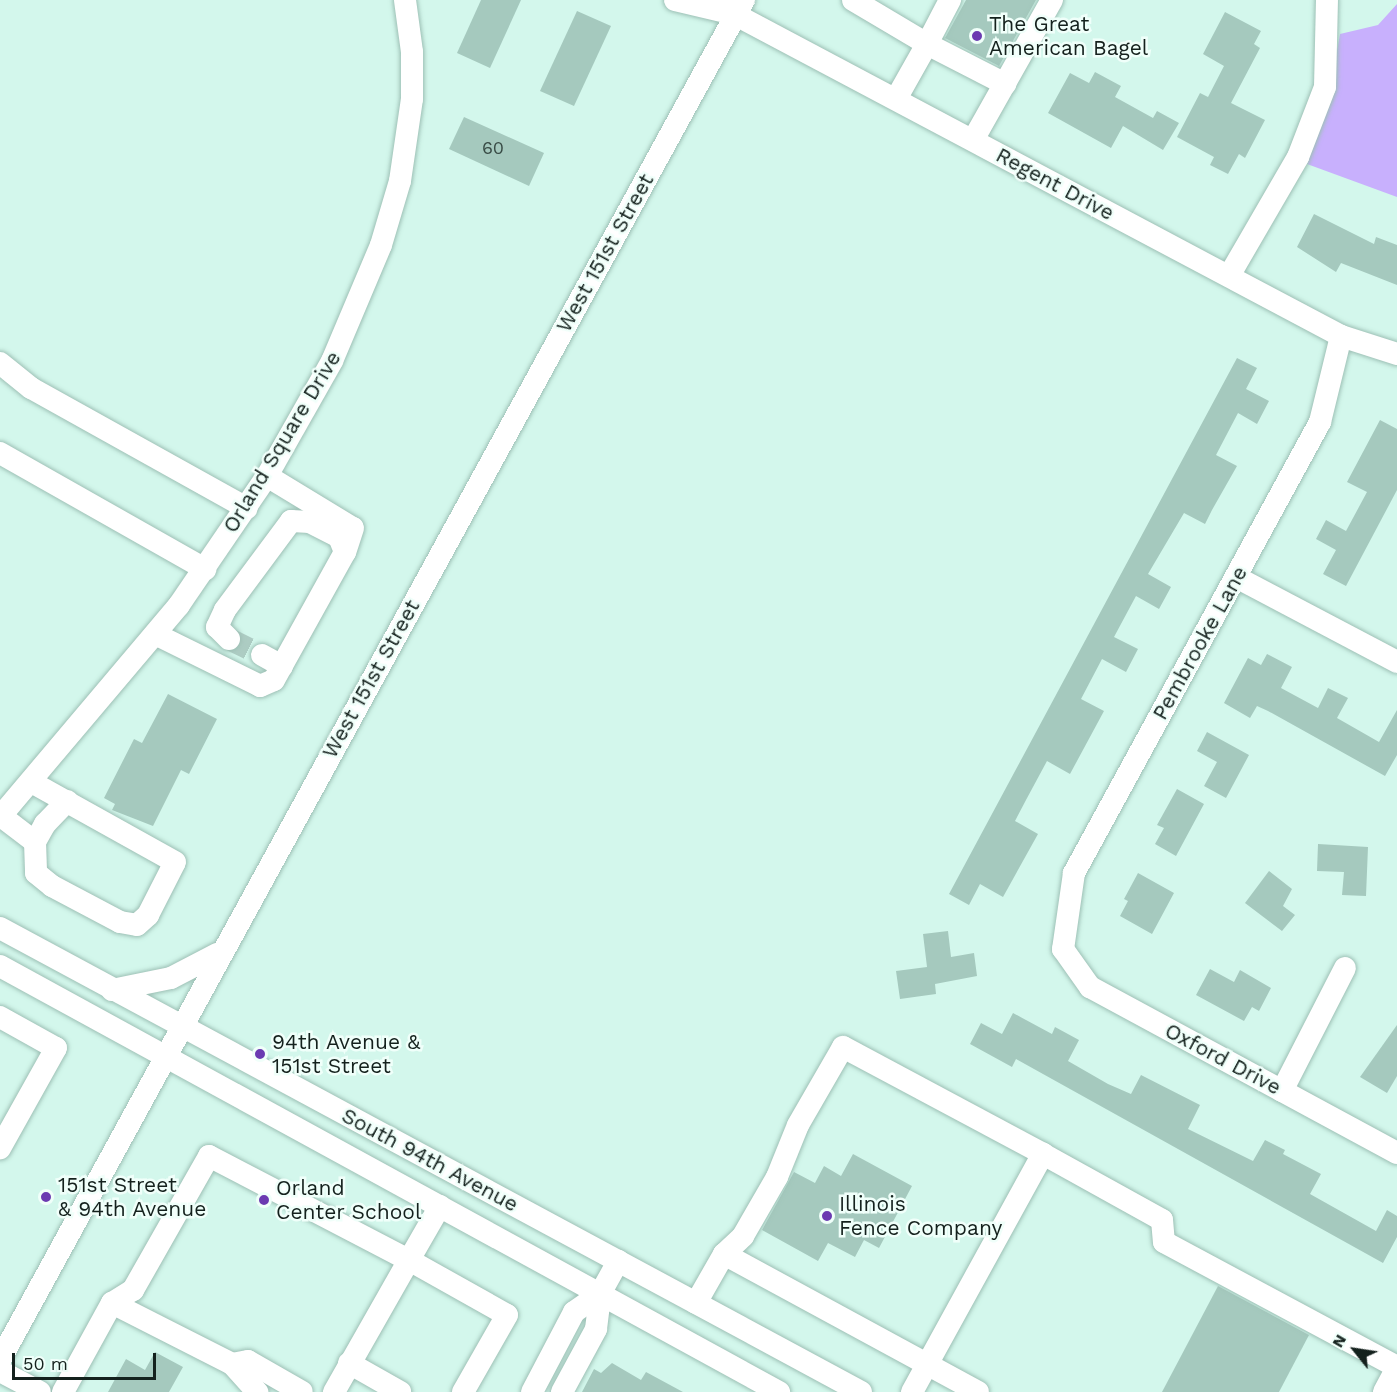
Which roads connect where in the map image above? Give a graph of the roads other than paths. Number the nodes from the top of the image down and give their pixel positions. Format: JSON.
{"nodes":[{"id":1,"x":405,"y":0,"type":"edge"},
{"id":2,"x":675,"y":0,"type":"edge"},
{"id":3,"x":853,"y":0,"type":"edge"},
{"id":4,"x":950,"y":0,"type":"edge"},
{"id":5,"x":1052,"y":0,"type":"edge"},
{"id":6,"x":1327,"y":0,"type":"edge"},
{"id":7,"x":733,"y":5,"type":"edge"},
{"id":8,"x":927,"y":44,"type":"junction"},
{"id":9,"x":1005,"y":84,"type":"junction"},
{"id":10,"x":896,"y":99,"type":"junction"},
{"id":11,"x":973,"y":140,"type":"junction"},
{"id":12,"x":1228,"y":276,"type":"junction"},
{"id":13,"x":1341,"y":336,"type":"junction"},
{"id":14,"x":1397,"y":354,"type":"edge"},
{"id":15,"x":0,"y":363,"type":"edge"},
{"id":16,"x":0,"y":453,"type":"edge"},
{"id":17,"x":267,"y":476,"type":"junction"},
{"id":18,"x":247,"y":508,"type":"junction"},
{"id":19,"x":345,"y":552,"type":"junction"},
{"id":20,"x":205,"y":569,"type":"junction"},
{"id":21,"x":1236,"y":577,"type":"junction"},
{"id":22,"x":157,"y":635,"type":"junction"},
{"id":23,"x":229,"y":639,"type":"dead end"},
{"id":24,"x":262,"y":655,"type":"tunnel mouth"},
{"id":25,"x":1397,"y":662,"type":"edge"},
{"id":26,"x":282,"y":666,"type":"junction"},
{"id":27,"x":31,"y":782,"type":"junction"},
{"id":28,"x":67,"y":801,"type":"junction"},
{"id":29,"x":0,"y":816,"type":"edge"},
{"id":30,"x":35,"y":842,"type":"junction"},
{"id":31,"x":0,"y":928,"type":"edge"},
{"id":32,"x":1063,"y":949,"type":"joint"},
{"id":33,"x":221,"y":952,"type":"junction"},
{"id":34,"x":0,"y":966,"type":"edge"},
{"id":35,"x":1345,"y":968,"type":"dead end"},
{"id":36,"x":112,"y":990,"type":"junction"},
{"id":37,"x":0,"y":1017,"type":"edge"},
{"id":38,"x":180,"y":1027,"type":"junction"},
{"id":39,"x":164,"y":1055,"type":"junction"},
{"id":40,"x":1282,"y":1091,"type":"junction"},
{"id":41,"x":0,"y":1148,"type":"edge"},
{"id":42,"x":1043,"y":1154,"type":"junction"},
{"id":43,"x":1397,"y":1154,"type":"edge"},
{"id":44,"x":440,"y":1206,"type":"junction"},
{"id":45,"x":724,"y":1254,"type":"junction"},
{"id":46,"x":409,"y":1260,"type":"junction"},
{"id":47,"x":618,"y":1261,"type":"junction"},
{"id":48,"x":600,"y":1294,"type":"junction"},
{"id":49,"x":112,"y":1303,"type":"junction"},
{"id":50,"x":696,"y":1303,"type":"junction"},
{"id":51,"x":0,"y":1360,"type":"edge"},
{"id":52,"x":349,"y":1363,"type":"junction"},
{"id":53,"x":232,"y":1364,"type":"junction"},
{"id":54,"x":929,"y":1365,"type":"junction"},
{"id":55,"x":1397,"y":1368,"type":"edge"},
{"id":56,"x":0,"y":1371,"type":"edge"},
{"id":57,"x":40,"y":1392,"type":"edge"},
{"id":58,"x":63,"y":1392,"type":"edge"},
{"id":59,"x":257,"y":1392,"type":"edge"},
{"id":60,"x":302,"y":1392,"type":"edge"},
{"id":61,"x":334,"y":1392,"type":"edge"},
{"id":62,"x":400,"y":1392,"type":"edge"},
{"id":63,"x":464,"y":1392,"type":"edge"},
{"id":64,"x":531,"y":1392,"type":"edge"},
{"id":65,"x":562,"y":1392,"type":"edge"},
{"id":66,"x":779,"y":1392,"type":"edge"},
{"id":67,"x":861,"y":1392,"type":"edge"},
{"id":68,"x":912,"y":1392,"type":"edge"},
{"id":69,"x":978,"y":1392,"type":"edge"},
{"id":70,"x":1384,"y":1392,"type":"edge"}],
"edges":[{"from":1,"to":17,"type":"street","name":"Orland Square Drive"},
{"from":2,"to":7,"type":"street","name":"Regent Drive"},
{"from":3,"to":8,"type":"street"},
{"from":4,"to":8,"type":"street"},
{"from":5,"to":9,"type":"street"},
{"from":6,"to":12,"type":"street"},
{"from":7,"to":10,"type":"street","name":"Regent Drive"},
{"from":7,"to":33,"type":"street","name":"West 151st Street"},
{"from":8,"to":9,"type":"street"},
{"from":8,"to":10,"type":"street"},
{"from":9,"to":11,"type":"street"},
{"from":10,"to":11,"type":"street","name":"Regent Drive"},
{"from":11,"to":12,"type":"street","name":"Regent Drive"},
{"from":12,"to":13,"type":"street","name":"Regent Drive"},
{"from":13,"to":14,"type":"street","name":"Regent Drive"},
{"from":13,"to":21,"type":"street","name":"Pembrooke Lane"},
{"from":15,"to":18,"type":"street"},
{"from":16,"to":20,"type":"street"},
{"from":17,"to":18,"type":"street","name":"Orland Square Drive"},
{"from":17,"to":19,"type":"street"},
{"from":18,"to":20,"type":"street","name":"Orland Square Drive"},
{"from":19,"to":23,"type":"street"},
{"from":19,"to":26,"type":"street"},
{"from":20,"to":22,"type":"street","name":"Orland Square Drive"},
{"from":21,"to":25,"type":"street"},
{"from":21,"to":32,"type":"street","name":"Pembrooke Lane"},
{"from":22,"to":26,"type":"street"},
{"from":22,"to":27,"type":"street","name":"Orland Square Drive"},
{"from":24,"to":26,"type":"street"},
{"from":27,"to":28,"type":"street"},
{"from":27,"to":29,"type":"street","name":"Orland Square Drive"},
{"from":28,"to":30,"type":"street"},
{"from":28,"to":30,"type":"street"},
{"from":29,"to":30,"type":"street"},
{"from":31,"to":36,"type":"street","name":"South 94th Avenue"},
{"from":32,"to":40,"type":"street","name":"Oxford Drive"},
{"from":33,"to":36,"type":"street"},
{"from":33,"to":38,"type":"street","name":"West 151st Street"},
{"from":34,"to":39,"type":"street","name":"South 94th Avenue"},
{"from":35,"to":40,"type":"street"},
{"from":36,"to":38,"type":"street","name":"South 94th Avenue"},
{"from":37,"to":41,"type":"street"},
{"from":38,"to":39,"type":"street","name":"West 151st Street"},
{"from":38,"to":47,"type":"street","name":"South 94th Avenue"},
{"from":39,"to":44,"type":"street","name":"South 94th Avenue"},
{"from":39,"to":51,"type":"street","name":"West 151st Street"},
{"from":40,"to":43,"type":"street","name":"Oxford Drive"},
{"from":42,"to":45,"type":"street"},
{"from":42,"to":54,"type":"street"},
{"from":42,"to":55,"type":"street"},
{"from":44,"to":46,"type":"street"},
{"from":44,"to":48,"type":"street","name":"South 94th Avenue"},
{"from":45,"to":50,"type":"street"},
{"from":45,"to":54,"type":"street"},
{"from":46,"to":49,"type":"street"},
{"from":46,"to":52,"type":"street"},
{"from":46,"to":63,"type":"street"},
{"from":47,"to":48,"type":"street"},
{"from":47,"to":50,"type":"street","name":"South 94th Avenue"},
{"from":48,"to":64,"type":"street"},
{"from":48,"to":65,"type":"street"},
{"from":48,"to":66,"type":"street","name":"South 94th Avenue"},
{"from":49,"to":53,"type":"street"},
{"from":49,"to":58,"type":"street"},
{"from":50,"to":67,"type":"street","name":"South 94th Avenue"},
{"from":52,"to":61,"type":"street"},
{"from":52,"to":62,"type":"street"},
{"from":53,"to":59,"type":"street"},
{"from":53,"to":60,"type":"street"},
{"from":54,"to":68,"type":"street"},
{"from":54,"to":69,"type":"street"},
{"from":55,"to":70,"type":"street"},
{"from":56,"to":57,"type":"street"}]}
